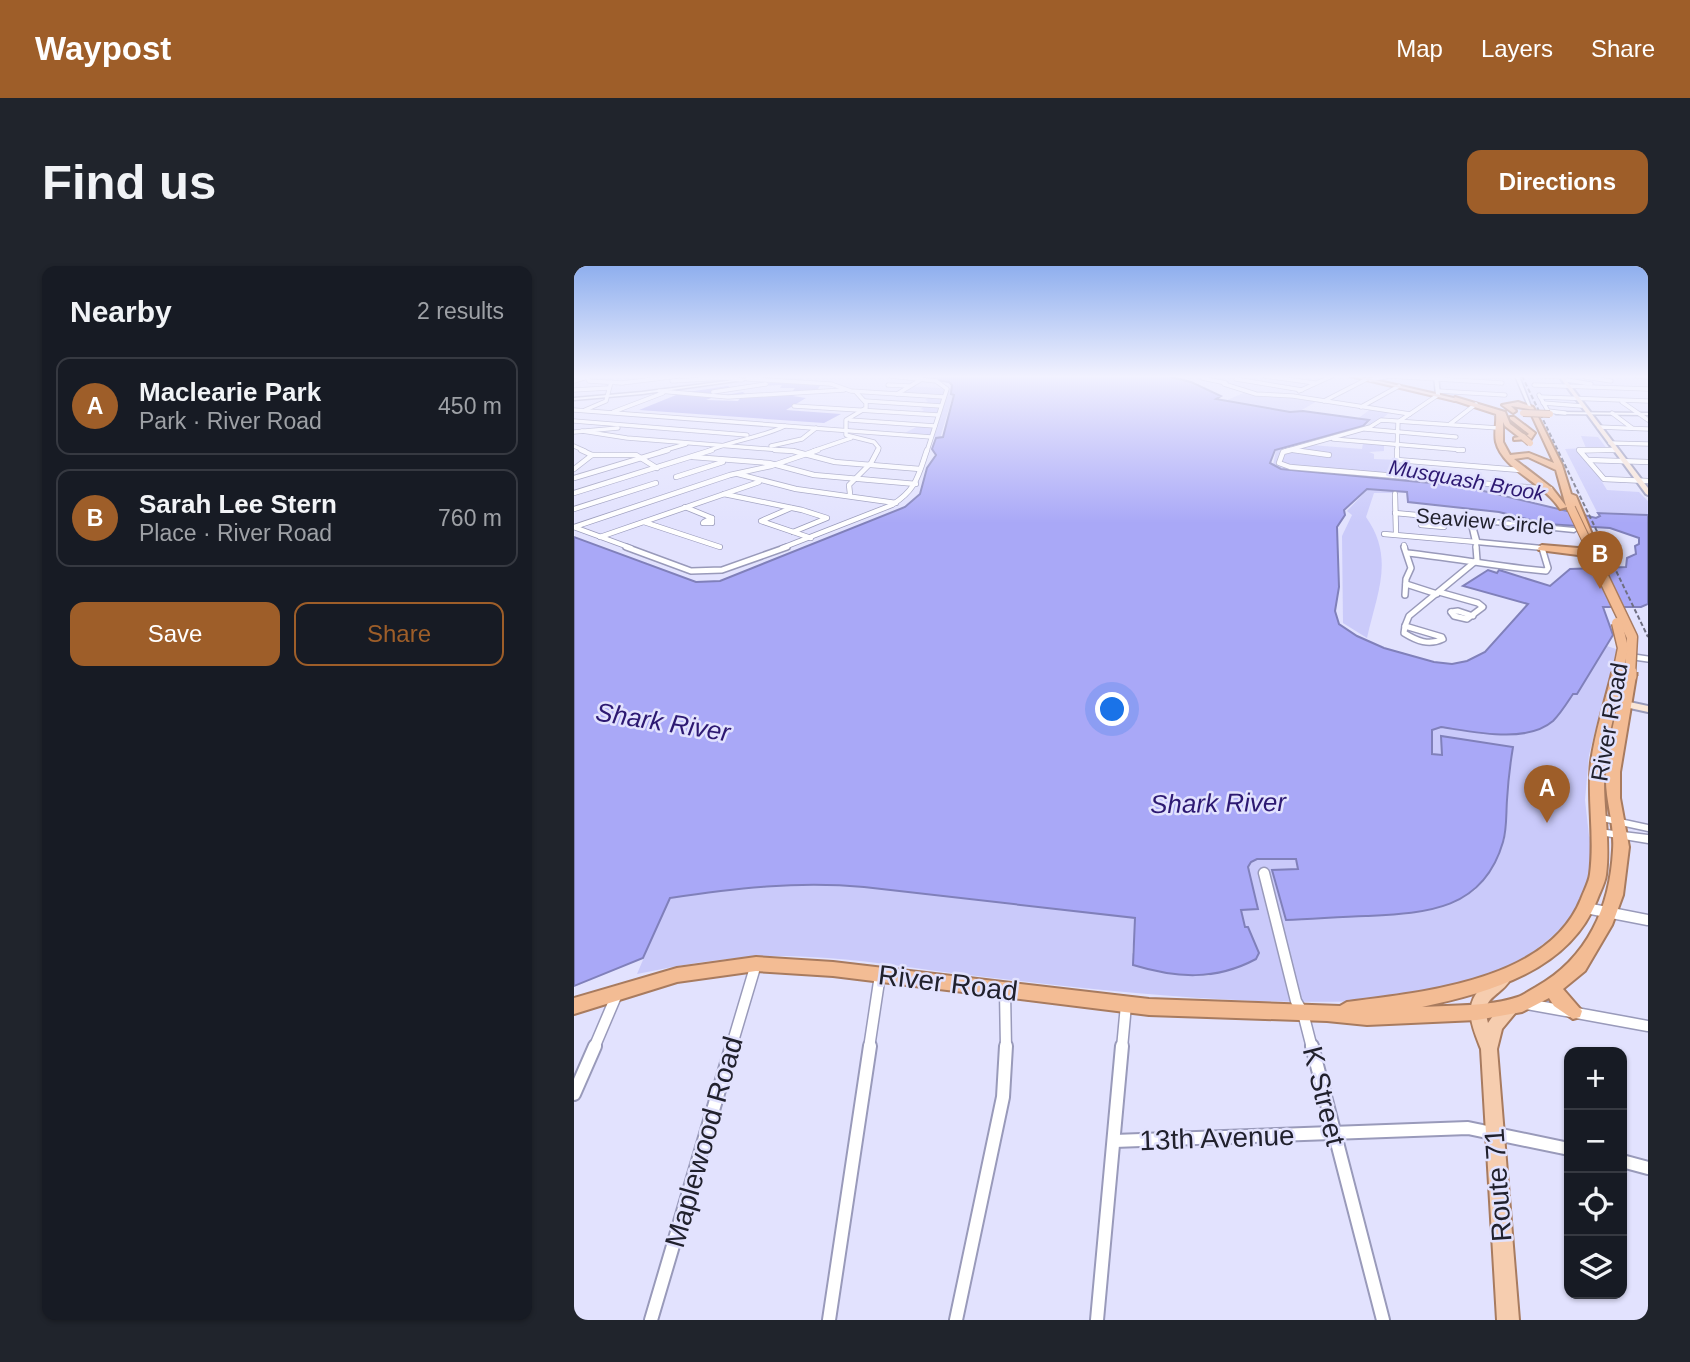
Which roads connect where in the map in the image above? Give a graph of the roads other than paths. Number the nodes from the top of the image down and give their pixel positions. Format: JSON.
{"nodes":[{"id":1,"x":625,"y":425,"type":"edge"},
{"id":2,"x":642,"y":425,"type":"edge"},
{"id":3,"x":774,"y":425,"type":"edge"},
{"id":4,"x":846,"y":425,"type":"edge"},
{"id":5,"x":922,"y":425,"type":"edge"},
{"id":6,"x":1371,"y":425,"type":"edge"},
{"id":7,"x":1398,"y":425,"type":"edge"},
{"id":8,"x":1458,"y":425,"type":"edge"},
{"id":9,"x":1499,"y":425,"type":"edge"},
{"id":10,"x":1507,"y":425,"type":"edge"},
{"id":11,"x":1517,"y":425,"type":"edge"},
{"id":12,"x":1525,"y":425,"type":"edge"},
{"id":13,"x":1537,"y":425,"type":"edge"},
{"id":14,"x":1538,"y":425,"type":"edge"},
{"id":15,"x":1628,"y":425,"type":"edge"},
{"id":16,"x":635,"y":426,"type":"junction"},
{"id":17,"x":785,"y":426,"type":"junction"},
{"id":18,"x":934,"y":426,"type":"joint"},
{"id":19,"x":1600,"y":427,"type":"joint"},
{"id":20,"x":655,"y":428,"type":"junction"},
{"id":21,"x":816,"y":428,"type":"junction"},
{"id":22,"x":1632,"y":428,"type":"junction"},
{"id":23,"x":1363,"y":429,"type":"junction"},
{"id":24,"x":1648,"y":429,"type":"edge"},
{"id":25,"x":582,"y":431,"type":"junction"},
{"id":26,"x":846,"y":431,"type":"junction"},
{"id":27,"x":1499,"y":431,"type":"junction"},
{"id":28,"x":575,"y":432,"type":"edge"},
{"id":29,"x":1397,"y":432,"type":"junction"},
{"id":30,"x":757,"y":436,"type":"junction"},
{"id":31,"x":931,"y":437,"type":"junction"},
{"id":32,"x":1456,"y":437,"type":"dead end"},
{"id":33,"x":1522,"y":437,"type":"junction"},
{"id":34,"x":851,"y":438,"type":"junction"},
{"id":35,"x":1329,"y":438,"type":"junction"},
{"id":36,"x":639,"y":439,"type":"junction"},
{"id":37,"x":689,"y":443,"type":"junction"},
{"id":38,"x":1648,"y":444,"type":"edge"},
{"id":39,"x":1397,"y":445,"type":"junction"},
{"id":40,"x":1613,"y":445,"type":"junction"},
{"id":41,"x":574,"y":446,"type":"edge"},
{"id":42,"x":721,"y":446,"type":"junction"},
{"id":43,"x":761,"y":449,"type":"junction"},
{"id":44,"x":1290,"y":450,"type":"junction"},
{"id":45,"x":1463,"y":450,"type":"dead end"},
{"id":46,"x":614,"y":452,"type":"junction"},
{"id":47,"x":806,"y":454,"type":"junction"},
{"id":48,"x":592,"y":455,"type":"junction"},
{"id":49,"x":1329,"y":455,"type":"dead end"},
{"id":50,"x":1505,"y":455,"type":"junction"},
{"id":51,"x":692,"y":457,"type":"junction"},
{"id":52,"x":643,"y":458,"type":"junction"},
{"id":53,"x":729,"y":460,"type":"junction"},
{"id":54,"x":1397,"y":460,"type":"junction"},
{"id":55,"x":1589,"y":460,"type":"junction"},
{"id":56,"x":1626,"y":461,"type":"junction"},
{"id":57,"x":1648,"y":462,"type":"edge"},
{"id":58,"x":775,"y":465,"type":"junction"},
{"id":59,"x":869,"y":466,"type":"junction"},
{"id":60,"x":574,"y":468,"type":"edge"},
{"id":61,"x":657,"y":468,"type":"junction"},
{"id":62,"x":920,"y":470,"type":"junction"},
{"id":63,"x":1520,"y":470,"type":"junction"},
{"id":64,"x":736,"y":473,"type":"junction"},
{"id":65,"x":1561,"y":475,"type":"junction"},
{"id":66,"x":1397,"y":476,"type":"junction"},
{"id":67,"x":676,"y":477,"type":"dead end"},
{"id":68,"x":574,"y":478,"type":"edge"},
{"id":69,"x":855,"y":479,"type":"junction"},
{"id":70,"x":1534,"y":479,"type":"junction"},
{"id":71,"x":759,"y":482,"type":"junction"},
{"id":72,"x":1644,"y":483,"type":"edge"},
{"id":73,"x":916,"y":484,"type":"junction"},
{"id":74,"x":664,"y":485,"type":"dead end"},
{"id":75,"x":1550,"y":489,"type":"junction"},
{"id":76,"x":574,"y":493,"type":"edge"},
{"id":77,"x":1648,"y":493,"type":"edge"},
{"id":78,"x":724,"y":494,"type":"junction"},
{"id":79,"x":850,"y":494,"type":"junction"},
{"id":80,"x":1395,"y":494,"type":"dead end"},
{"id":81,"x":896,"y":503,"type":"junction"},
{"id":82,"x":794,"y":507,"type":"junction"},
{"id":83,"x":685,"y":508,"type":"junction"},
{"id":84,"x":1571,"y":508,"type":"junction"},
{"id":85,"x":574,"y":509,"type":"edge"},
{"id":86,"x":1395,"y":513,"type":"junction"},
{"id":87,"x":1420,"y":515,"type":"junction"},
{"id":88,"x":712,"y":517,"type":"dead end"},
{"id":89,"x":1471,"y":520,"type":"junction"},
{"id":90,"x":645,"y":522,"type":"junction"},
{"id":91,"x":1421,"y":525,"type":"junction"},
{"id":92,"x":574,"y":527,"type":"edge"},
{"id":93,"x":1444,"y":527,"type":"dead end"},
{"id":94,"x":1573,"y":530,"type":"junction"},
{"id":95,"x":793,"y":532,"type":"junction"},
{"id":96,"x":1396,"y":533,"type":"junction"},
{"id":97,"x":1384,"y":534,"type":"dead end"},
{"id":98,"x":1422,"y":536,"type":"junction"},
{"id":99,"x":600,"y":537,"type":"junction"},
{"id":100,"x":811,"y":538,"type":"junction"},
{"id":101,"x":1476,"y":542,"type":"junction"},
{"id":102,"x":1404,"y":545,"type":"dead end"},
{"id":103,"x":720,"y":547,"type":"dead end"},
{"id":104,"x":1542,"y":548,"type":"junction"},
{"id":105,"x":1407,"y":553,"type":"junction"},
{"id":106,"x":1476,"y":562,"type":"junction"},
{"id":107,"x":1406,"y":584,"type":"junction"},
{"id":108,"x":1438,"y":593,"type":"junction"},
{"id":109,"x":1405,"y":595,"type":"dead end"},
{"id":110,"x":1473,"y":615,"type":"dead end"},
{"id":111,"x":1405,"y":626,"type":"junction"},
{"id":112,"x":1616,"y":655,"type":"dead end"},
{"id":113,"x":1648,"y":659,"type":"edge"},
{"id":114,"x":1624,"y":675,"type":"junction"},
{"id":115,"x":1619,"y":700,"type":"junction"},
{"id":116,"x":1648,"y":706,"type":"edge"},
{"id":117,"x":1598,"y":825,"type":"junction"},
{"id":118,"x":1617,"y":828,"type":"junction"},
{"id":119,"x":1648,"y":828,"type":"edge"},
{"id":120,"x":1648,"y":839,"type":"edge"},
{"id":121,"x":1264,"y":873,"type":"dead end"},
{"id":122,"x":1586,"y":908,"type":"junction"},
{"id":123,"x":1609,"y":912,"type":"junction"},
{"id":124,"x":1648,"y":920,"type":"edge"},
{"id":125,"x":756,"y":964,"type":"junction"},
{"id":126,"x":880,"y":975,"type":"junction"},
{"id":127,"x":1502,"y":980,"type":"junction"},
{"id":128,"x":1552,"y":987,"type":"junction"},
{"id":129,"x":618,"y":991,"type":"junction"},
{"id":130,"x":1005,"y":991,"type":"junction"},
{"id":131,"x":1126,"y":1005,"type":"junction"},
{"id":132,"x":1518,"y":1005,"type":"junction"},
{"id":133,"x":574,"y":1006,"type":"edge"},
{"id":134,"x":1573,"y":1011,"type":"junction"},
{"id":135,"x":1477,"y":1012,"type":"junction"},
{"id":136,"x":1303,"y":1013,"type":"junction"},
{"id":137,"x":1327,"y":1013,"type":"junction"},
{"id":138,"x":1648,"y":1026,"type":"edge"},
{"id":139,"x":1489,"y":1049,"type":"junction"},
{"id":140,"x":574,"y":1094,"type":"edge"},
{"id":141,"x":1493,"y":1131,"type":"junction"},
{"id":142,"x":1335,"y":1134,"type":"junction"},
{"id":143,"x":1114,"y":1142,"type":"junction"},
{"id":144,"x":1564,"y":1148,"type":"edge"},
{"id":145,"x":1627,"y":1162,"type":"edge"},
{"id":146,"x":1648,"y":1168,"type":"edge"},
{"id":147,"x":651,"y":1320,"type":"edge"},
{"id":148,"x":829,"y":1320,"type":"edge"},
{"id":149,"x":956,"y":1320,"type":"edge"},
{"id":150,"x":1097,"y":1320,"type":"edge"},
{"id":151,"x":1383,"y":1320,"type":"edge"},
{"id":152,"x":1501,"y":1320,"type":"edge"},
{"id":153,"x":1508,"y":1320,"type":"edge"}],
"edges":[{"from":1,"to":16,"type":"street"},
{"from":2,"to":16,"type":"street"},
{"from":3,"to":17,"type":"street"},
{"from":4,"to":26,"type":"street"},
{"from":5,"to":18,"type":"street"},
{"from":6,"to":23,"type":"street"},
{"from":7,"to":29,"type":"street"},
{"from":8,"to":27,"type":"street"},
{"from":9,"to":27,"type":"highway"},
{"from":10,"to":33,"type":"highway"},
{"from":11,"to":33,"type":"highway"},
{"from":12,"to":27,"type":"highway"},
{"from":13,"to":50,"type":"highway"},
{"from":14,"to":65,"type":"highway"},
{"from":15,"to":22,"type":"street"},
{"from":16,"to":20,"type":"street"},
{"from":16,"to":25,"type":"street"},
{"from":17,"to":21,"type":"street"},
{"from":17,"to":30,"type":"street"},
{"from":18,"to":31,"type":"street"},
{"from":19,"to":22,"type":"street"},
{"from":19,"to":40,"type":"main road"},
{"from":20,"to":30,"type":"street"},
{"from":20,"to":36,"type":"street"},
{"from":21,"to":26,"type":"street"},
{"from":21,"to":43,"type":"street"},
{"from":22,"to":24,"type":"street"},
{"from":23,"to":29,"type":"street"},
{"from":23,"to":35,"type":"street"},
{"from":25,"to":28,"type":"street"},
{"from":25,"to":36,"type":"street"},
{"from":26,"to":31,"type":"street"},
{"from":26,"to":34,"type":"street"},
{"from":27,"to":50,"type":"highway"},
{"from":29,"to":32,"type":"street"},
{"from":29,"to":39,"type":"street"},
{"from":30,"to":42,"type":"street"},
{"from":31,"to":62,"type":"street"},
{"from":33,"to":65,"type":"highway","bridge":true},
{"from":34,"to":47,"type":"street"},
{"from":34,"to":59,"type":"street"},
{"from":35,"to":39,"type":"street"},
{"from":35,"to":44,"type":"street"},
{"from":36,"to":37,"type":"street"},
{"from":36,"to":46,"type":"street"},
{"from":37,"to":42,"type":"street"},
{"from":37,"to":52,"type":"street"},
{"from":38,"to":40,"type":"street"},
{"from":39,"to":45,"type":"street"},
{"from":39,"to":54,"type":"street"},
{"from":40,"to":55,"type":"street"},
{"from":40,"to":56,"type":"main road"},
{"from":41,"to":48,"type":"street"},
{"from":42,"to":43,"type":"street"},
{"from":42,"to":51,"type":"street"},
{"from":43,"to":47,"type":"street"},
{"from":44,"to":49,"type":"street"},
{"from":44,"to":66,"type":"street"},
{"from":46,"to":48,"type":"street"},
{"from":46,"to":52,"type":"street"},
{"from":47,"to":58,"type":"street"},
{"from":47,"to":59,"type":"street"},
{"from":48,"to":60,"type":"street"},
{"from":50,"to":63,"type":"highway"},
{"from":50,"to":65,"type":"highway"},
{"from":51,"to":53,"type":"street"},
{"from":51,"to":61,"type":"street"},
{"from":52,"to":61,"type":"street"},
{"from":52,"to":68,"type":"street"},
{"from":53,"to":58,"type":"street"},
{"from":53,"to":67,"type":"street"},
{"from":54,"to":63,"type":"street"},
{"from":54,"to":66,"type":"street"},
{"from":55,"to":56,"type":"street"},
{"from":55,"to":72,"type":"street"},
{"from":56,"to":57,"type":"street"},
{"from":56,"to":72,"type":"main road"},
{"from":58,"to":64,"type":"street"},
{"from":58,"to":69,"type":"street"},
{"from":59,"to":62,"type":"street"},
{"from":59,"to":69,"type":"street"},
{"from":61,"to":76,"type":"street"},
{"from":62,"to":73,"type":"street"},
{"from":63,"to":70,"type":"highway"},
{"from":64,"to":71,"type":"street"},
{"from":64,"to":92,"type":"street"},
{"from":65,"to":70,"type":"highway"},
{"from":65,"to":84,"type":"highway"},
{"from":66,"to":75,"type":"street"},
{"from":69,"to":73,"type":"street"},
{"from":69,"to":79,"type":"street"},
{"from":70,"to":75,"type":"highway"},
{"from":71,"to":78,"type":"street"},
{"from":71,"to":79,"type":"street"},
{"from":72,"to":77,"type":"main road"},
{"from":73,"to":81,"type":"street"},
{"from":74,"to":85,"type":"street"},
{"from":75,"to":84,"type":"highway"},
{"from":78,"to":82,"type":"street"},
{"from":78,"to":83,"type":"street"},
{"from":79,"to":81,"type":"street"},
{"from":80,"to":86,"type":"street"},
{"from":81,"to":100,"type":"street"},
{"from":82,"to":95,"type":"street"},
{"from":82,"to":95,"type":"street"},
{"from":83,"to":88,"type":"street"},
{"from":83,"to":90,"type":"street"},
{"from":84,"to":94,"type":"highway","name":"River Road"},
{"from":84,"to":104,"type":"highway"},
{"from":84,"to":114,"type":"highway","bridge":true},
{"from":86,"to":87,"type":"street","name":"Seaview Circle"},
{"from":86,"to":96,"type":"street","name":"Seaview Circle"},
{"from":87,"to":89,"type":"street","name":"Seaview Circle"},
{"from":87,"to":91,"type":"street"},
{"from":89,"to":94,"type":"street","name":"Seaview Circle"},
{"from":89,"to":101,"type":"street"},
{"from":90,"to":99,"type":"street"},
{"from":90,"to":103,"type":"street"},
{"from":91,"to":93,"type":"street"},
{"from":91,"to":98,"type":"street"},
{"from":92,"to":99,"type":"street"},
{"from":94,"to":114,"type":"highway","name":"River Road","bridge":true},
{"from":95,"to":100,"type":"street"},
{"from":96,"to":97,"type":"street"},
{"from":96,"to":98,"type":"street","name":"Seaview Circle"},
{"from":98,"to":101,"type":"street","name":"Seaview Circle"},
{"from":99,"to":100,"type":"street"},
{"from":101,"to":104,"type":"street","name":"Seaview Circle"},
{"from":101,"to":106,"type":"street"},
{"from":102,"to":105,"type":"street"},
{"from":104,"to":106,"type":"street"},
{"from":105,"to":106,"type":"street"},
{"from":105,"to":107,"type":"street"},
{"from":106,"to":108,"type":"street"},
{"from":107,"to":108,"type":"street"},
{"from":107,"to":109,"type":"street"},
{"from":108,"to":110,"type":"street"},
{"from":108,"to":111,"type":"street"},
{"from":111,"to":111,"type":"street"},
{"from":112,"to":113,"type":"street"},
{"from":114,"to":115,"type":"highway","name":"River Road"},
{"from":115,"to":116,"type":"main road"},
{"from":115,"to":117,"type":"highway","name":"River Road"},
{"from":115,"to":118,"type":"highway","name":"River Road"},
{"from":117,"to":118,"type":"street"},
{"from":117,"to":122,"type":"highway","name":"River Road"},
{"from":118,"to":119,"type":"street"},
{"from":118,"to":120,"type":"street"},
{"from":118,"to":123,"type":"highway","name":"River Road"},
{"from":121,"to":136,"type":"street","name":"K Street"},
{"from":122,"to":123,"type":"street"},
{"from":122,"to":127,"type":"highway","name":"River Road"},
{"from":123,"to":124,"type":"street"},
{"from":123,"to":128,"type":"highway","name":"River Road"},
{"from":125,"to":126,"type":"highway","name":"River Road"},
{"from":125,"to":129,"type":"highway","name":"River Road"},
{"from":125,"to":147,"type":"street","name":"Maplewood Road"},
{"from":126,"to":130,"type":"highway","name":"River Road"},
{"from":126,"to":148,"type":"street"},
{"from":127,"to":135,"type":"main road"},
{"from":127,"to":137,"type":"highway","name":"River Road"},
{"from":128,"to":132,"type":"highway","name":"River Road"},
{"from":128,"to":134,"type":"highway"},
{"from":129,"to":133,"type":"highway","name":"River Road"},
{"from":129,"to":140,"type":"street"},
{"from":130,"to":131,"type":"highway","name":"River Road"},
{"from":130,"to":149,"type":"street"},
{"from":131,"to":136,"type":"highway","name":"River Road"},
{"from":131,"to":143,"type":"street"},
{"from":132,"to":134,"type":"street"},
{"from":132,"to":135,"type":"highway","name":"River Road"},
{"from":132,"to":139,"type":"main road"},
{"from":134,"to":138,"type":"street"},
{"from":135,"to":137,"type":"highway","name":"River Road"},
{"from":135,"to":139,"type":"main road"},
{"from":136,"to":137,"type":"highway","name":"River Road"},
{"from":136,"to":142,"type":"street","name":"K Street"},
{"from":139,"to":141,"type":"main road","name":"Route 71"},
{"from":141,"to":142,"type":"street","name":"13th Avenue"},
{"from":141,"to":144,"type":"street","name":"13th Avenue"},
{"from":141,"to":153,"type":"main road","name":"Route 71"},
{"from":142,"to":143,"type":"street","name":"13th Avenue"},
{"from":142,"to":151,"type":"street","name":"K Street"},
{"from":143,"to":150,"type":"street"},
{"from":145,"to":146,"type":"street"},
{"from":152,"to":153,"type":"street"}]}
